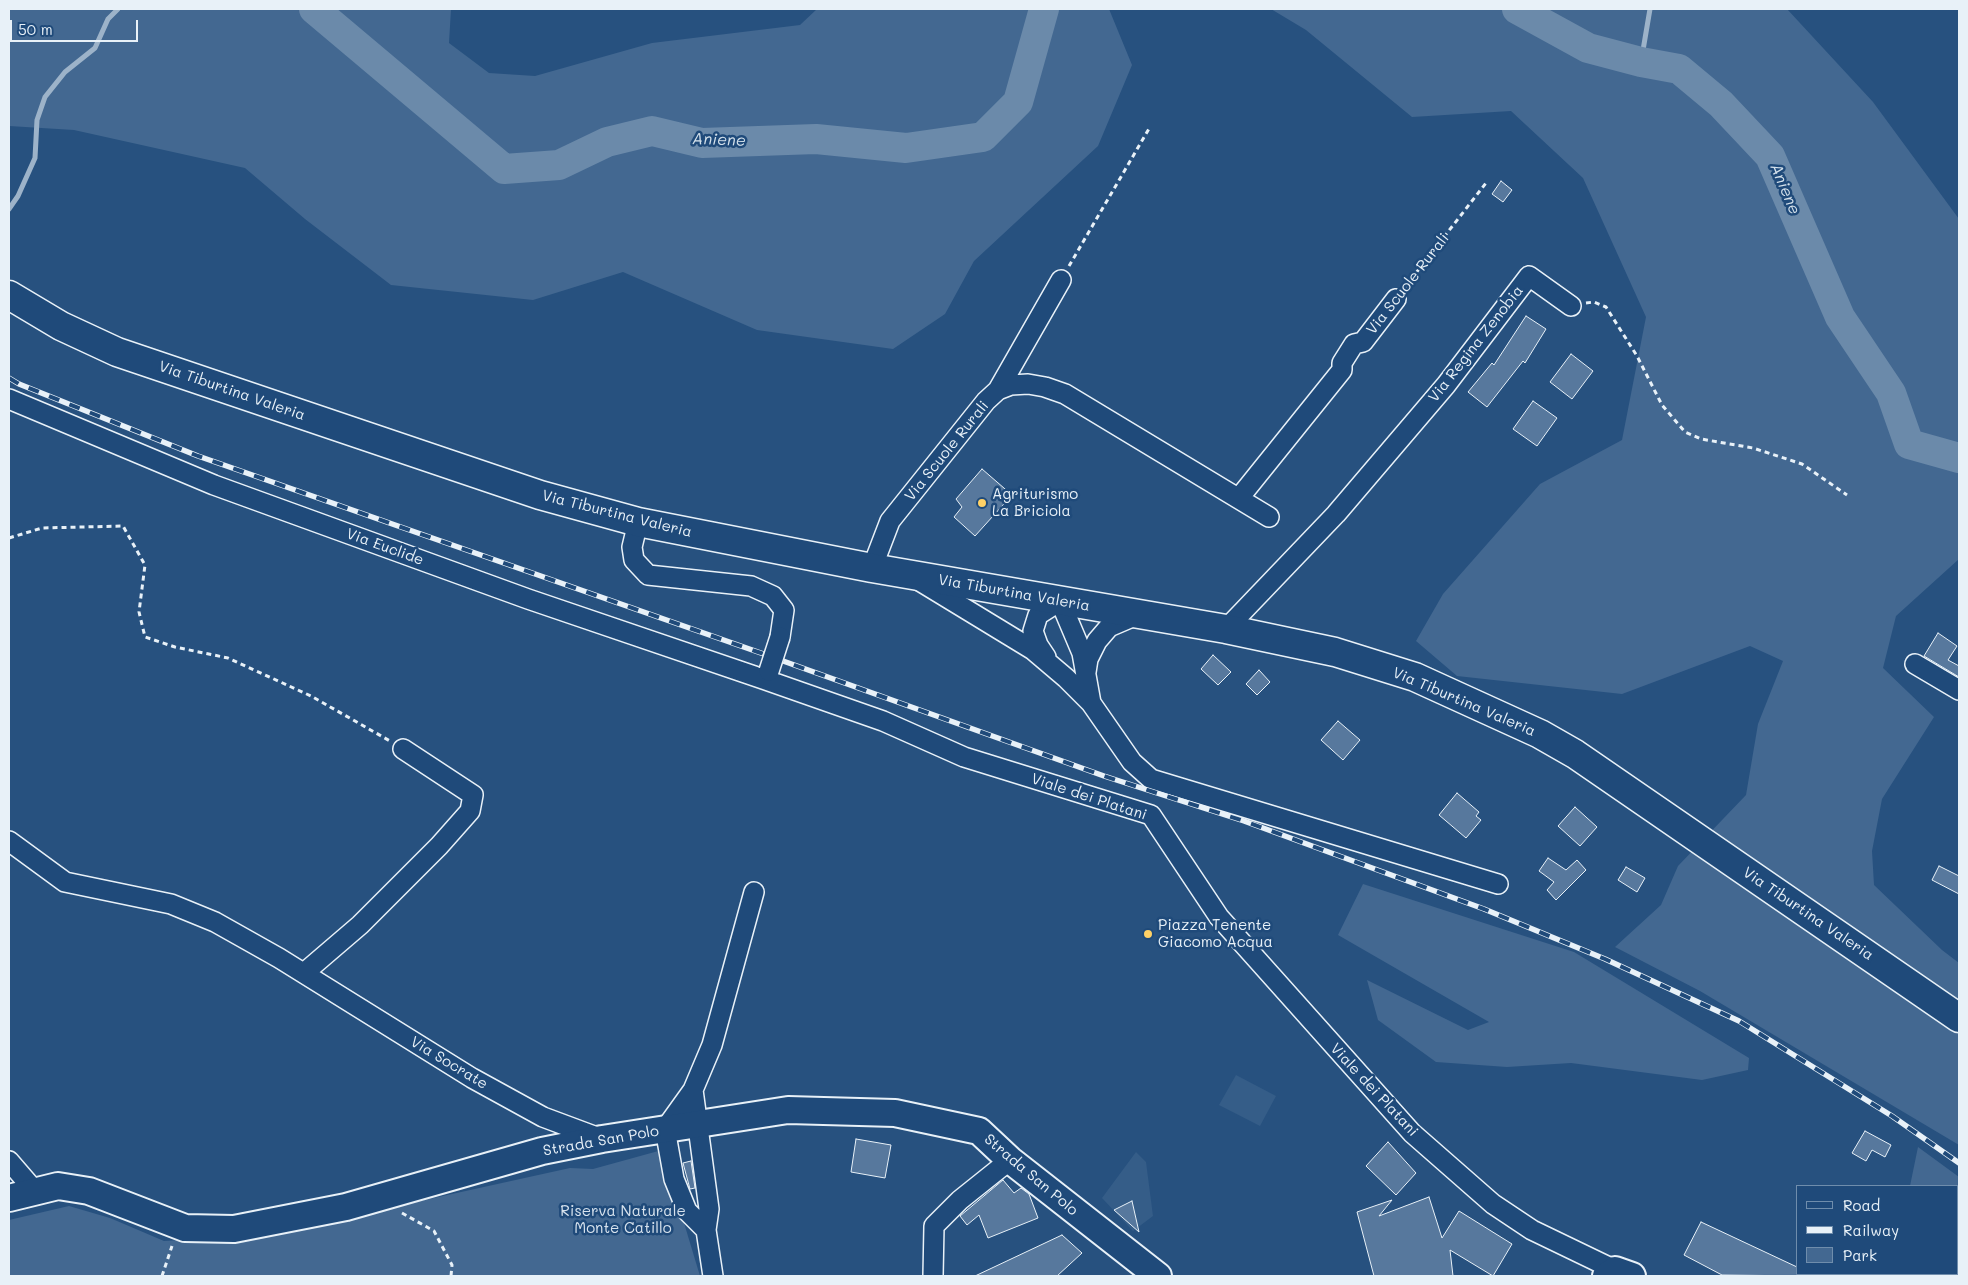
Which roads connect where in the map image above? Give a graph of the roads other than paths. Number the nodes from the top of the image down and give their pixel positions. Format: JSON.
{"nodes":[{"id":1,"x":1061,"y":280,"type":"road end"},
{"id":2,"x":9,"y":295,"type":"edge"},
{"id":3,"x":1396,"y":299,"type":"road end"},
{"id":4,"x":1571,"y":306,"type":"road end"},
{"id":5,"x":998,"y":390,"type":"junction"},
{"id":6,"x":9,"y":399,"type":"edge"},
{"id":7,"x":1239,"y":498,"type":"junction"},
{"id":8,"x":1269,"y":517,"type":"dead end"},
{"id":9,"x":638,"y":522,"type":"junction"},
{"id":10,"x":872,"y":568,"type":"junction"},
{"id":11,"x":908,"y":575,"type":"junction"},
{"id":12,"x":1060,"y":601,"type":"junction"},
{"id":13,"x":1137,"y":615,"type":"junction"},
{"id":14,"x":1226,"y":629,"type":"junction"},
{"id":15,"x":1915,"y":664,"type":"dead end"},
{"id":16,"x":1053,"y":667,"type":"junction"},
{"id":17,"x":1085,"y":675,"type":"junction"},
{"id":18,"x":768,"y":676,"type":"junction"},
{"id":19,"x":1959,"y":690,"type":"edge"},
{"id":20,"x":1091,"y":703,"type":"junction"},
{"id":21,"x":404,"y":748,"type":"road end"},
{"id":22,"x":9,"y":841,"type":"edge"},
{"id":23,"x":1498,"y":884,"type":"dead end"},
{"id":24,"x":754,"y":892,"type":"dead end"},
{"id":25,"x":304,"y":973,"type":"junction"},
{"id":26,"x":1959,"y":1018,"type":"edge"},
{"id":27,"x":693,"y":1090,"type":"junction"},
{"id":28,"x":696,"y":1125,"type":"junction"},
{"id":29,"x":666,"y":1129,"type":"junction"},
{"id":30,"x":602,"y":1138,"type":"junction"},
{"id":31,"x":1010,"y":1160,"type":"junction"},
{"id":32,"x":9,"y":1161,"type":"edge"},
{"id":33,"x":34,"y":1190,"type":"junction"},
{"id":34,"x":9,"y":1198,"type":"edge"},
{"id":35,"x":706,"y":1230,"type":"junction"},
{"id":36,"x":1617,"y":1274,"type":"edge"},
{"id":37,"x":714,"y":1276,"type":"edge"},
{"id":38,"x":933,"y":1276,"type":"edge"},
{"id":39,"x":1158,"y":1276,"type":"edge"}],
"edges":[{"from":1,"to":5,"type":"street"},
{"from":2,"to":9,"type":"main road","name":"Via Tiburtina Valeria"},
{"from":3,"to":7,"type":"street","name":"Via Scuole Rurali"},
{"from":4,"to":14,"type":"street","name":"Via Regina Zenobia"},
{"from":5,"to":7,"type":"street","name":"Via Scuole Rurali"},
{"from":5,"to":10,"type":"street","name":"Via Scuole Rurali"},
{"from":6,"to":18,"type":"street","name":"Via Euclide"},
{"from":7,"to":8,"type":"street","name":"Via Scuole Rurali"},
{"from":9,"to":10,"type":"main road","name":"Via Tiburtina Valeria"},
{"from":9,"to":18,"type":"street","bridge":true},
{"from":10,"to":11,"type":"main road","name":"Via Tiburtina Valeria"},
{"from":11,"to":12,"type":"main road","name":"Via Tiburtina Valeria"},
{"from":11,"to":16,"type":"street"},
{"from":12,"to":13,"type":"main road","name":"Via Tiburtina Valeria"},
{"from":12,"to":16,"type":"street"},
{"from":12,"to":17,"type":"street"},
{"from":13,"to":14,"type":"main road","name":"Via Tiburtina Valeria"},
{"from":13,"to":17,"type":"street"},
{"from":14,"to":26,"type":"main road","name":"Via Tiburtina Valeria"},
{"from":15,"to":19,"type":"street"},
{"from":16,"to":20,"type":"street"},
{"from":17,"to":20,"type":"street"},
{"from":18,"to":36,"type":"street","name":"Viale dei Platani"},
{"from":20,"to":23,"type":"street"},
{"from":21,"to":25,"type":"street"},
{"from":22,"to":25,"type":"street","name":"Via Socrate"},
{"from":24,"to":27,"type":"street"},
{"from":25,"to":30,"type":"street","name":"Via Socrate"},
{"from":27,"to":28,"type":"street"},
{"from":27,"to":29,"type":"street"},
{"from":28,"to":29,"type":"street","name":"Strada San Polo"},
{"from":28,"to":31,"type":"street","name":"Strada San Polo"},
{"from":28,"to":35,"type":"street"},
{"from":29,"to":30,"type":"street","name":"Strada San Polo"},
{"from":29,"to":35,"type":"street"},
{"from":30,"to":33,"type":"street","name":"Strada San Polo"},
{"from":31,"to":38,"type":"street"},
{"from":31,"to":39,"type":"street","name":"Strada San Polo"},
{"from":32,"to":33,"type":"street"},
{"from":33,"to":34,"type":"street","name":"Strada San Polo"},
{"from":35,"to":37,"type":"street"}]}
